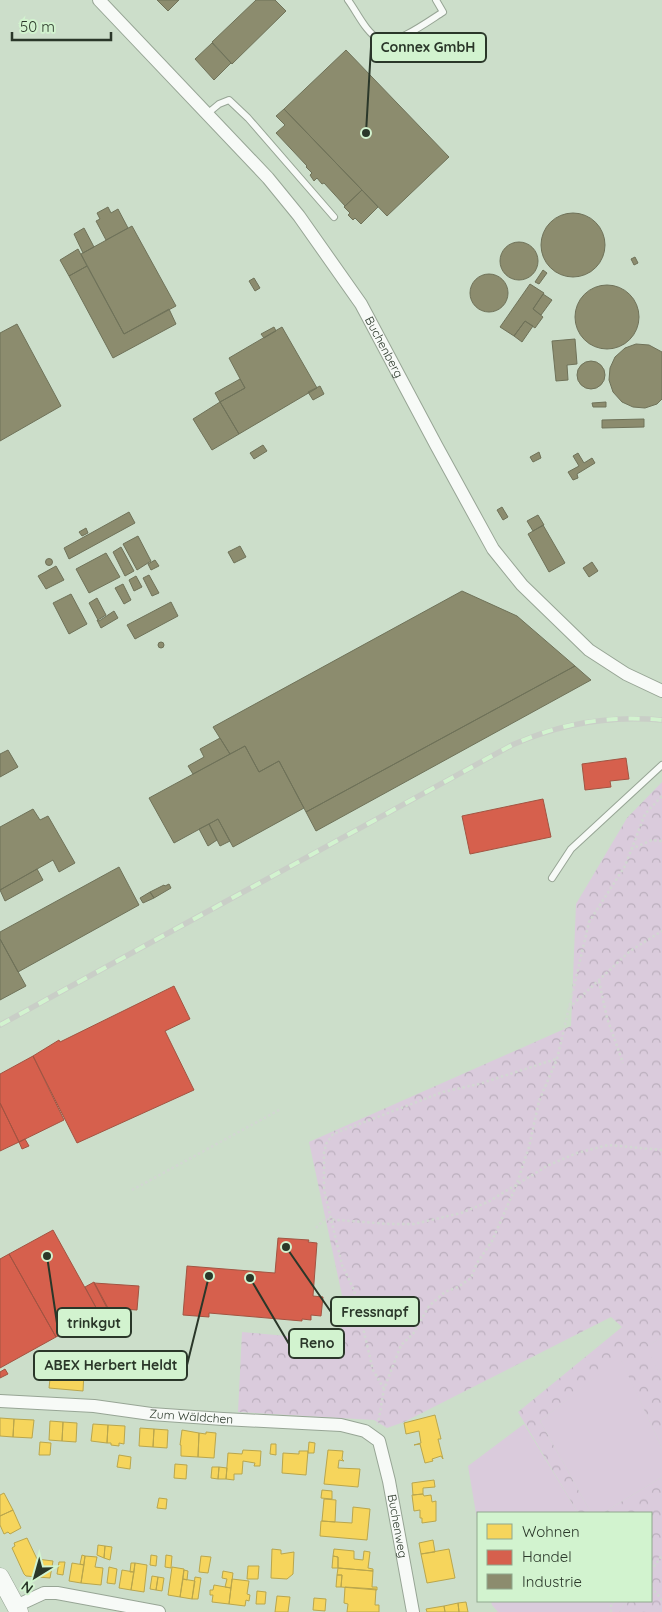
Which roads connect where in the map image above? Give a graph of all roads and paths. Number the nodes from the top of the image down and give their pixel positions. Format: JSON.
{"nodes":[{"id":1,"x":98,"y":0,"type":"edge"},
{"id":2,"x":348,"y":0,"type":"edge"},
{"id":3,"x":436,"y":0,"type":"edge"},
{"id":4,"x":207,"y":114,"type":"junction"},
{"id":5,"x":334,"y":217,"type":"dead end"},
{"id":6,"x":662,"y":691,"type":"edge"},
{"id":7,"x":662,"y":765,"type":"edge"},
{"id":8,"x":662,"y":796,"type":"edge"},
{"id":9,"x":662,"y":840,"type":"edge"},
{"id":10,"x":631,"y":849,"type":"junction"},
{"id":11,"x":552,"y":878,"type":"dead end"},
{"id":12,"x":662,"y":931,"type":"edge"},
{"id":13,"x":598,"y":981,"type":"junction"},
{"id":14,"x":569,"y":1008,"type":"junction"},
{"id":15,"x":557,"y":1059,"type":"junction"},
{"id":16,"x":623,"y":1062,"type":"dead end"},
{"id":17,"x":281,"y":1109,"type":"dead end"},
{"id":18,"x":662,"y":1150,"type":"edge"},
{"id":19,"x":516,"y":1186,"type":"junction"},
{"id":20,"x":132,"y":1190,"type":"dead end"},
{"id":21,"x":332,"y":1219,"type":"junction"},
{"id":22,"x":316,"y":1228,"type":"dead end"},
{"id":23,"x":384,"y":1389,"type":"junction"},
{"id":24,"x":0,"y":1400,"type":"edge"},
{"id":25,"x":376,"y":1439,"type":"junction"},
{"id":26,"x":662,"y":1555,"type":"edge"},
{"id":27,"x":652,"y":1570,"type":"edge"},
{"id":28,"x":0,"y":1577,"type":"edge"},
{"id":29,"x":652,"y":1588,"type":"edge"},
{"id":30,"x":662,"y":1600,"type":"edge"},
{"id":31,"x":17,"y":1609,"type":"edge"},
{"id":32,"x":158,"y":1612,"type":"edge"},
{"id":33,"x":413,"y":1612,"type":"edge"}],
"edges":[{"from":1,"to":4,"type":"street","name":"Buchenberg"},
{"from":2,"to":3,"type":"lane"},
{"from":4,"to":5,"type":"lane"},
{"from":4,"to":6,"type":"street","name":"Buchenberg"},
{"from":7,"to":11,"type":"lane"},
{"from":8,"to":10,"type":"path"},
{"from":9,"to":10,"type":"path"},
{"from":10,"to":14,"type":"path"},
{"from":12,"to":13,"type":"path"},
{"from":13,"to":14,"type":"path"},
{"from":13,"to":16,"type":"path"},
{"from":14,"to":15,"type":"path"},
{"from":15,"to":19,"type":"path"},
{"from":15,"to":21,"type":"path"},
{"from":17,"to":20,"type":"path"},
{"from":18,"to":19,"type":"path"},
{"from":19,"to":21,"type":"path"},
{"from":19,"to":23,"type":"path"},
{"from":21,"to":22,"type":"path"},
{"from":21,"to":23,"type":"path"},
{"from":23,"to":25,"type":"path"},
{"from":24,"to":25,"type":"street","name":"Zum Wäldchen"},
{"from":25,"to":33,"type":"street","name":"Buchenweg"},
{"from":26,"to":27,"type":"path"},
{"from":28,"to":31,"type":"street"},
{"from":29,"to":30,"type":"path"},
{"from":31,"to":32,"type":"street"}]}
